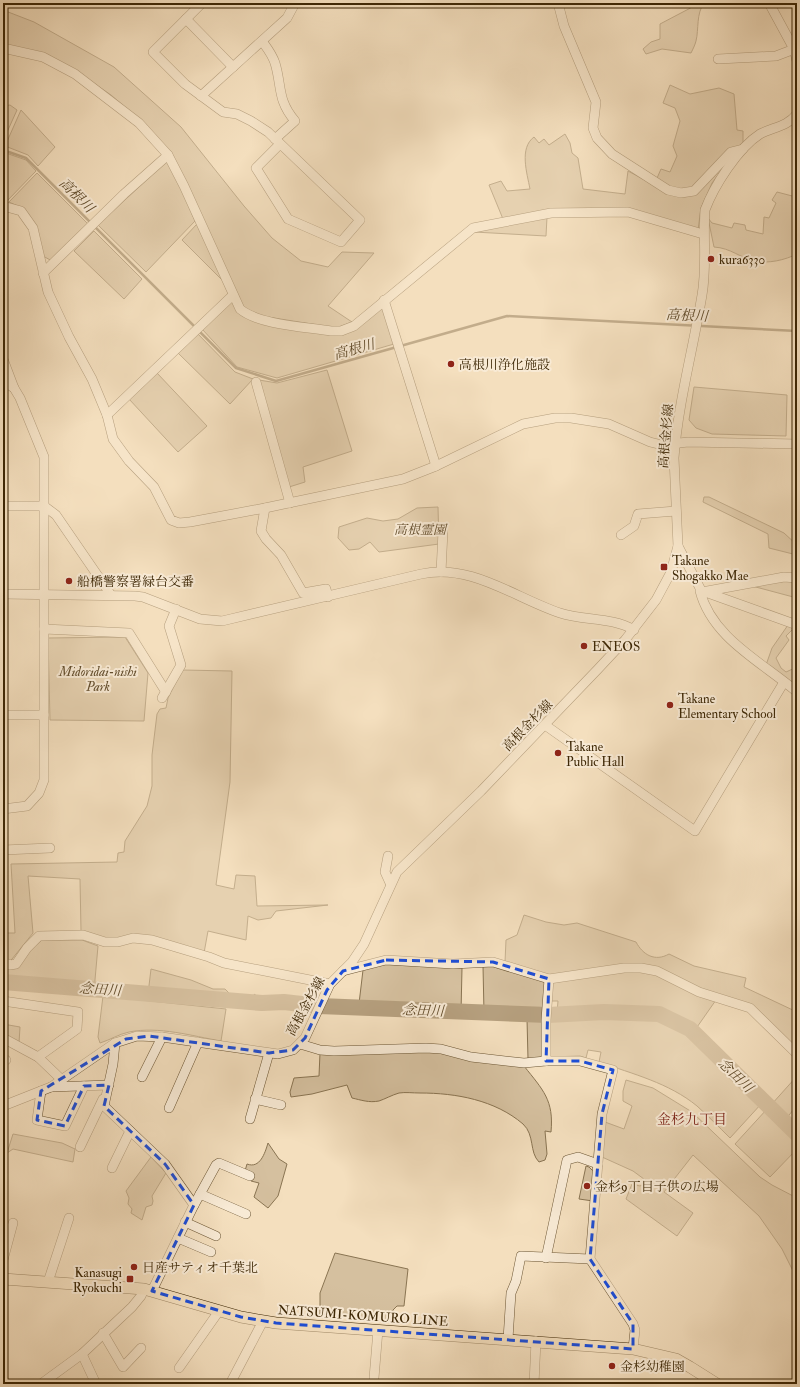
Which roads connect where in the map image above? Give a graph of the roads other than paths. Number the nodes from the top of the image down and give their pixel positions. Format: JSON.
{"nodes":[{"id":1,"x":202,"y":3,"type":"edge"},
{"id":2,"x":558,"y":3,"type":"edge"},
{"id":3,"x":769,"y":3,"type":"edge"},
{"id":4,"x":293,"y":4,"type":"edge"},
{"id":5,"x":186,"y":19,"type":"junction"},
{"id":6,"x":262,"y":41,"type":"junction"},
{"id":7,"x":3,"y":48,"type":"edge"},
{"id":8,"x":796,"y":49,"type":"edge"},
{"id":9,"x":718,"y":59,"type":"dead end"},
{"id":10,"x":797,"y":61,"type":"edge"},
{"id":11,"x":233,"y":67,"type":"junction"},
{"id":12,"x":201,"y":96,"type":"junction"},
{"id":13,"x":797,"y":114,"type":"edge"},
{"id":14,"x":792,"y":123,"type":"edge"},
{"id":15,"x":277,"y":141,"type":"junction"},
{"id":16,"x":743,"y":149,"type":"junction"},
{"id":17,"x":168,"y":155,"type":"junction"},
{"id":18,"x":3,"y":206,"type":"edge"},
{"id":19,"x":703,"y":234,"type":"junction"},
{"id":20,"x":43,"y":273,"type":"junction"},
{"id":21,"x":233,"y":295,"type":"junction"},
{"id":22,"x":384,"y":300,"type":"junction"},
{"id":23,"x":3,"y":359,"type":"edge"},
{"id":24,"x":3,"y":381,"type":"edge"},
{"id":25,"x":256,"y":382,"type":"dead end"},
{"id":26,"x":14,"y":388,"type":"junction"},
{"id":27,"x":107,"y":415,"type":"junction"},
{"id":28,"x":675,"y":443,"type":"junction"},
{"id":29,"x":797,"y":444,"type":"edge"},
{"id":30,"x":436,"y":466,"type":"junction"},
{"id":31,"x":290,"y":503,"type":"junction"},
{"id":32,"x":3,"y":506,"type":"edge"},
{"id":33,"x":44,"y":506,"type":"junction"},
{"id":34,"x":265,"y":508,"type":"junction"},
{"id":35,"x":676,"y":511,"type":"junction"},
{"id":36,"x":443,"y":531,"type":"dead end"},
{"id":37,"x":621,"y":535,"type":"dead end"},
{"id":38,"x":678,"y":546,"type":"junction"},
{"id":39,"x":441,"y":572,"type":"junction"},
{"id":40,"x":797,"y":578,"type":"edge"},
{"id":41,"x":703,"y":592,"type":"junction"},
{"id":42,"x":3,"y":594,"type":"edge"},
{"id":43,"x":44,"y":594,"type":"junction"},
{"id":44,"x":111,"y":595,"type":"junction"},
{"id":45,"x":328,"y":597,"type":"junction"},
{"id":46,"x":176,"y":609,"type":"junction"},
{"id":47,"x":797,"y":625,"type":"edge"},
{"id":48,"x":44,"y":629,"type":"junction"},
{"id":49,"x":634,"y":630,"type":"junction"},
{"id":50,"x":784,"y":682,"type":"junction"},
{"id":51,"x":797,"y":692,"type":"edge"},
{"id":52,"x":3,"y":715,"type":"edge"},
{"id":53,"x":44,"y":715,"type":"junction"},
{"id":54,"x":544,"y":725,"type":"junction"},
{"id":55,"x":3,"y":809,"type":"edge"},
{"id":56,"x":50,"y":848,"type":"dead end"},
{"id":57,"x":3,"y":850,"type":"edge"},
{"id":58,"x":388,"y":856,"type":"dead end"},
{"id":59,"x":390,"y":883,"type":"junction"},
{"id":60,"x":3,"y":962,"type":"edge"},
{"id":61,"x":343,"y":971,"type":"junction"},
{"id":62,"x":549,"y":979,"type":"junction"},
{"id":63,"x":328,"y":987,"type":"junction"},
{"id":64,"x":3,"y":1001,"type":"edge"},
{"id":65,"x":162,"y":1037,"type":"junction"},
{"id":66,"x":3,"y":1038,"type":"edge"},
{"id":67,"x":303,"y":1041,"type":"junction"},
{"id":68,"x":198,"y":1042,"type":"junction"},
{"id":69,"x":115,"y":1043,"type":"junction"},
{"id":70,"x":269,"y":1053,"type":"junction"},
{"id":71,"x":797,"y":1054,"type":"edge"},
{"id":72,"x":38,"y":1057,"type":"junction"},
{"id":73,"x":546,"y":1061,"type":"junction"},
{"id":74,"x":142,"y":1078,"type":"dead end"},
{"id":75,"x":62,"y":1080,"type":"junction"},
{"id":76,"x":109,"y":1085,"type":"junction"},
{"id":77,"x":84,"y":1086,"type":"junction"},
{"id":78,"x":51,"y":1087,"type":"junction"},
{"id":79,"x":41,"y":1091,"type":"junction"},
{"id":80,"x":104,"y":1096,"type":"junction"},
{"id":81,"x":256,"y":1100,"type":"junction"},
{"id":82,"x":281,"y":1105,"type":"dead end"},
{"id":83,"x":3,"y":1106,"type":"edge"},
{"id":84,"x":169,"y":1108,"type":"dead end"},
{"id":85,"x":250,"y":1119,"type":"dead end"},
{"id":86,"x":130,"y":1131,"type":"junction"},
{"id":87,"x":80,"y":1147,"type":"dead end"},
{"id":88,"x":598,"y":1164,"type":"junction"},
{"id":89,"x":112,"y":1168,"type":"dead end"},
{"id":90,"x":250,"y":1176,"type":"dead end"},
{"id":91,"x":200,"y":1194,"type":"junction"},
{"id":92,"x":194,"y":1205,"type":"junction"},
{"id":93,"x":246,"y":1214,"type":"dead end"},
{"id":94,"x":70,"y":1218,"type":"dead end"},
{"id":95,"x":185,"y":1222,"type":"junction"},
{"id":96,"x":14,"y":1223,"type":"dead end"},
{"id":97,"x":216,"y":1236,"type":"dead end"},
{"id":98,"x":178,"y":1238,"type":"junction"},
{"id":99,"x":211,"y":1252,"type":"dead end"},
{"id":100,"x":546,"y":1258,"type":"junction"},
{"id":101,"x":590,"y":1259,"type":"junction"},
{"id":102,"x":3,"y":1260,"type":"edge"},
{"id":103,"x":3,"y":1279,"type":"edge"},
{"id":104,"x":48,"y":1282,"type":"junction"},
{"id":105,"x":148,"y":1290,"type":"junction"},
{"id":106,"x":219,"y":1311,"type":"junction"},
{"id":107,"x":263,"y":1321,"type":"junction"},
{"id":108,"x":378,"y":1330,"type":"junction"},
{"id":109,"x":104,"y":1333,"type":"junction"},
{"id":110,"x":508,"y":1339,"type":"junction"},
{"id":111,"x":536,"y":1341,"type":"junction"},
{"id":112,"x":141,"y":1348,"type":"dead end"},
{"id":113,"x":633,"y":1349,"type":"junction"},
{"id":114,"x":82,"y":1354,"type":"junction"},
{"id":115,"x":179,"y":1368,"type":"dead end"},
{"id":116,"x":374,"y":1378,"type":"dead end"},
{"id":117,"x":41,"y":1384,"type":"edge"},
{"id":118,"x":96,"y":1384,"type":"edge"},
{"id":119,"x":230,"y":1384,"type":"edge"},
{"id":120,"x":534,"y":1384,"type":"edge"},
{"id":121,"x":717,"y":1384,"type":"edge"}],
"edges":[{"from":1,"to":5,"type":"street"},
{"from":2,"to":16,"type":"street"},
{"from":3,"to":8,"type":"street"},
{"from":4,"to":6,"type":"street"},
{"from":5,"to":11,"type":"street"},
{"from":5,"to":12,"type":"street"},
{"from":6,"to":11,"type":"street"},
{"from":6,"to":15,"type":"street"},
{"from":7,"to":17,"type":"street"},
{"from":8,"to":9,"type":"street"},
{"from":8,"to":10,"type":"street"},
{"from":11,"to":12,"type":"street"},
{"from":12,"to":15,"type":"street"},
{"from":13,"to":14,"type":"street","name":"高根金杉線"},
{"from":14,"to":16,"type":"street","name":"高根金杉線"},
{"from":15,"to":15,"type":"street"},
{"from":16,"to":19,"type":"street","name":"高根金杉線"},
{"from":17,"to":20,"type":"street"},
{"from":17,"to":21,"type":"street"},
{"from":18,"to":20,"type":"street"},
{"from":19,"to":22,"type":"street"},
{"from":19,"to":28,"type":"street","name":"高根金杉線"},
{"from":20,"to":27,"type":"street"},
{"from":21,"to":22,"type":"street"},
{"from":21,"to":27,"type":"street"},
{"from":22,"to":30,"type":"street"},
{"from":23,"to":26,"type":"street"},
{"from":24,"to":26,"type":"street"},
{"from":25,"to":31,"type":"street"},
{"from":26,"to":33,"type":"street"},
{"from":27,"to":34,"type":"street"},
{"from":28,"to":29,"type":"street"},
{"from":28,"to":30,"type":"street"},
{"from":28,"to":35,"type":"street","name":"高根金杉線"},
{"from":30,"to":31,"type":"street"},
{"from":31,"to":34,"type":"street"},
{"from":32,"to":33,"type":"street"},
{"from":33,"to":43,"type":"street"},
{"from":33,"to":44,"type":"street"},
{"from":34,"to":45,"type":"street"},
{"from":35,"to":37,"type":"street"},
{"from":35,"to":38,"type":"street","name":"高根金杉線"},
{"from":36,"to":39,"type":"street"},
{"from":38,"to":41,"type":"street"},
{"from":38,"to":49,"type":"street","name":"高根金杉線"},
{"from":39,"to":45,"type":"street"},
{"from":39,"to":49,"type":"street"},
{"from":40,"to":41,"type":"street"},
{"from":41,"to":47,"type":"street"},
{"from":41,"to":50,"type":"street"},
{"from":42,"to":43,"type":"street"},
{"from":43,"to":44,"type":"street"},
{"from":43,"to":48,"type":"street"},
{"from":44,"to":46,"type":"street"},
{"from":45,"to":46,"type":"street"},
{"from":46,"to":48,"type":"street"},
{"from":48,"to":53,"type":"street"},
{"from":49,"to":54,"type":"street","name":"高根金杉線"},
{"from":50,"to":51,"type":"street"},
{"from":50,"to":54,"type":"street"},
{"from":52,"to":53,"type":"street"},
{"from":53,"to":55,"type":"street"},
{"from":54,"to":59,"type":"street","name":"高根金杉線"},
{"from":56,"to":57,"type":"street"},
{"from":58,"to":59,"type":"street"},
{"from":59,"to":61,"type":"street","name":"高根金杉線"},
{"from":60,"to":63,"type":"street"},
{"from":61,"to":62,"type":"street"},
{"from":61,"to":63,"type":"street","name":"高根金杉線"},
{"from":62,"to":71,"type":"street"},
{"from":62,"to":73,"type":"street"},
{"from":63,"to":67,"type":"street","name":"高根金杉線"},
{"from":64,"to":72,"type":"street"},
{"from":65,"to":68,"type":"street","name":"高根金杉線"},
{"from":65,"to":69,"type":"street","name":"高根金杉線"},
{"from":65,"to":74,"type":"street"},
{"from":66,"to":72,"type":"street"},
{"from":67,"to":70,"type":"street","name":"高根金杉線"},
{"from":67,"to":73,"type":"street"},
{"from":68,"to":70,"type":"street","name":"高根金杉線"},
{"from":68,"to":84,"type":"street"},
{"from":69,"to":75,"type":"street","name":"高根金杉線"},
{"from":69,"to":76,"type":"street"},
{"from":70,"to":81,"type":"street"},
{"from":72,"to":75,"type":"street"},
{"from":73,"to":88,"type":"street"},
{"from":75,"to":78,"type":"street","name":"高根金杉線"},
{"from":76,"to":77,"type":"street"},
{"from":76,"to":80,"type":"street"},
{"from":77,"to":78,"type":"street"},
{"from":77,"to":79,"type":"street"},
{"from":78,"to":79,"type":"street","name":"高根金杉線"},
{"from":79,"to":83,"type":"street","name":"高根金杉線"},
{"from":80,"to":86,"type":"street"},
{"from":80,"to":87,"type":"street"},
{"from":81,"to":82,"type":"street"},
{"from":81,"to":85,"type":"street"},
{"from":86,"to":89,"type":"street"},
{"from":86,"to":92,"type":"street"},
{"from":88,"to":100,"type":"street"},
{"from":88,"to":101,"type":"street"},
{"from":90,"to":91,"type":"street"},
{"from":91,"to":92,"type":"street"},
{"from":91,"to":93,"type":"street"},
{"from":92,"to":95,"type":"street"},
{"from":94,"to":104,"type":"street"},
{"from":95,"to":97,"type":"street"},
{"from":95,"to":98,"type":"street"},
{"from":96,"to":102,"type":"street"},
{"from":98,"to":99,"type":"street"},
{"from":98,"to":105,"type":"street"},
{"from":100,"to":101,"type":"street"},
{"from":100,"to":110,"type":"street"},
{"from":101,"to":113,"type":"street"},
{"from":103,"to":104,"type":"main road","name":"NATSUMI-KOMURO LINE"},
{"from":104,"to":105,"type":"main road","name":"NATSUMI-KOMURO LINE"},
{"from":105,"to":106,"type":"main road","name":"NATSUMI-KOMURO LINE"},
{"from":105,"to":109,"type":"street"},
{"from":106,"to":107,"type":"main road","name":"NATSUMI-KOMURO LINE"},
{"from":106,"to":115,"type":"street"},
{"from":107,"to":108,"type":"main road","name":"NATSUMI-KOMURO LINE"},
{"from":107,"to":119,"type":"street"},
{"from":108,"to":110,"type":"main road","name":"NATSUMI-KOMURO LINE"},
{"from":108,"to":116,"type":"street"},
{"from":109,"to":112,"type":"street"},
{"from":109,"to":114,"type":"street"},
{"from":110,"to":111,"type":"main road","name":"NATSUMI-KOMURO LINE"},
{"from":111,"to":113,"type":"main road","name":"NATSUMI-KOMURO LINE"},
{"from":111,"to":120,"type":"street"},
{"from":113,"to":121,"type":"main road","name":"NATSUMI-KOMURO LINE"},
{"from":114,"to":117,"type":"street"},
{"from":114,"to":118,"type":"street"}]}
